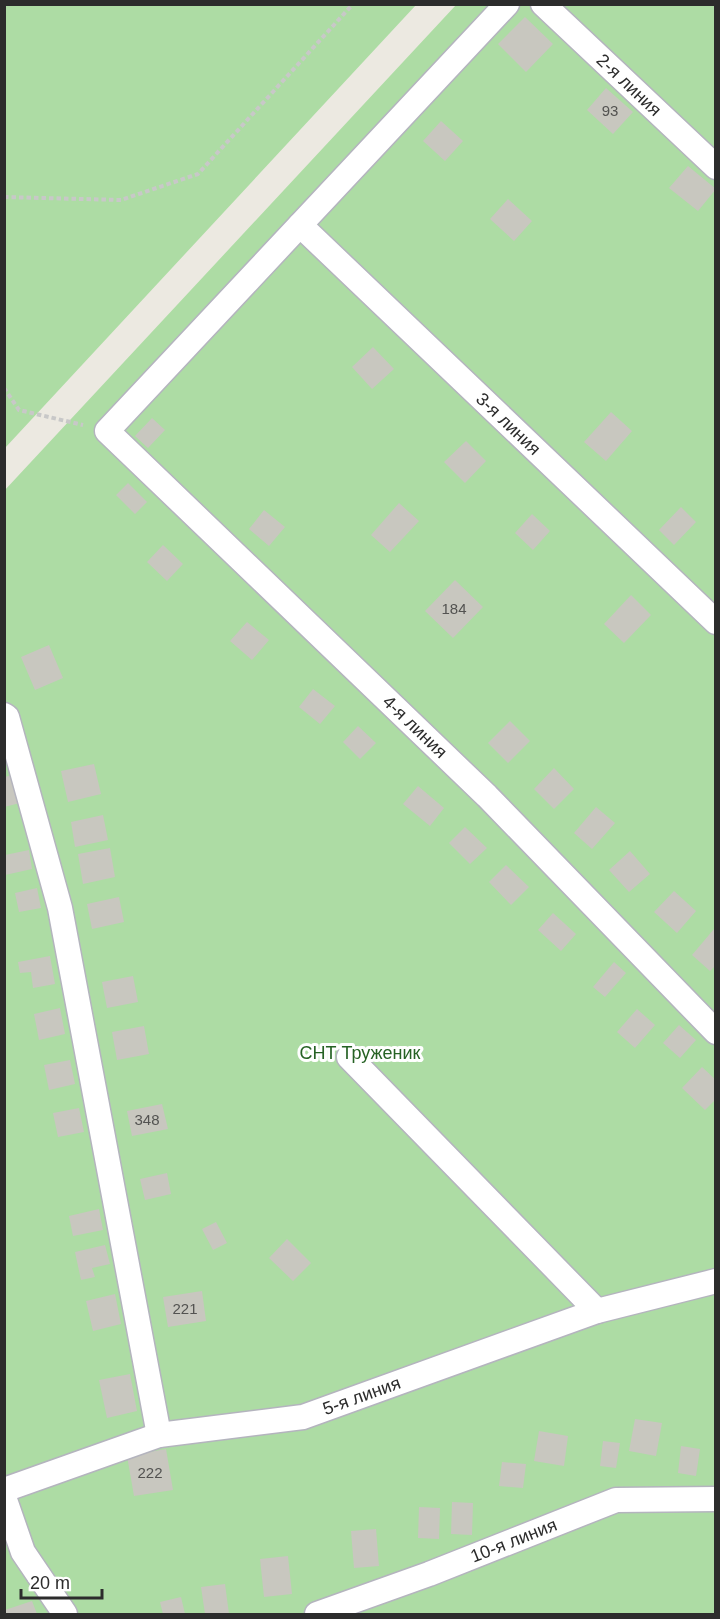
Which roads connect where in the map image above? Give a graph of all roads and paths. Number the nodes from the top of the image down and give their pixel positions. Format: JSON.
{"nodes":[{"id":1,"x":353,"y":4,"type":"edge"},
{"id":2,"x":507,"y":4,"type":"edge"},
{"id":3,"x":543,"y":4,"type":"edge"},
{"id":4,"x":716,"y":167,"type":"edge"},
{"id":5,"x":4,"y":197,"type":"edge"},
{"id":6,"x":300,"y":225,"type":"junction"},
{"id":7,"x":4,"y":388,"type":"edge"},
{"id":8,"x":107,"y":431,"type":"junction"},
{"id":9,"x":716,"y":622,"type":"edge"},
{"id":10,"x":4,"y":715,"type":"edge"},
{"id":11,"x":716,"y":1032,"type":"edge"},
{"id":12,"x":349,"y":1057,"type":"dead end"},
{"id":13,"x":716,"y":1281,"type":"edge"},
{"id":14,"x":597,"y":1311,"type":"junction"},
{"id":15,"x":159,"y":1435,"type":"junction"},
{"id":16,"x":4,"y":1490,"type":"edge"},
{"id":17,"x":4,"y":1497,"type":"edge"},
{"id":18,"x":716,"y":1499,"type":"edge"},
{"id":19,"x":65,"y":1614,"type":"edge"},
{"id":20,"x":317,"y":1614,"type":"edge"}],
"edges":[{"from":1,"to":5,"type":"path"},
{"from":2,"to":6,"type":"street"},
{"from":3,"to":4,"type":"street","name":"2-я линия"},
{"from":6,"to":8,"type":"street"},
{"from":6,"to":9,"type":"street","name":"3-я линия"},
{"from":7,"to":8,"type":"path"},
{"from":8,"to":11,"type":"street","name":"4-я линия"},
{"from":10,"to":15,"type":"street"},
{"from":12,"to":14,"type":"street"},
{"from":13,"to":14,"type":"street","name":"5-я линия"},
{"from":14,"to":15,"type":"street","name":"5-я линия"},
{"from":15,"to":16,"type":"street","name":"5-я линия"},
{"from":17,"to":19,"type":"street"},
{"from":18,"to":20,"type":"street","name":"10-я линия"}]}
